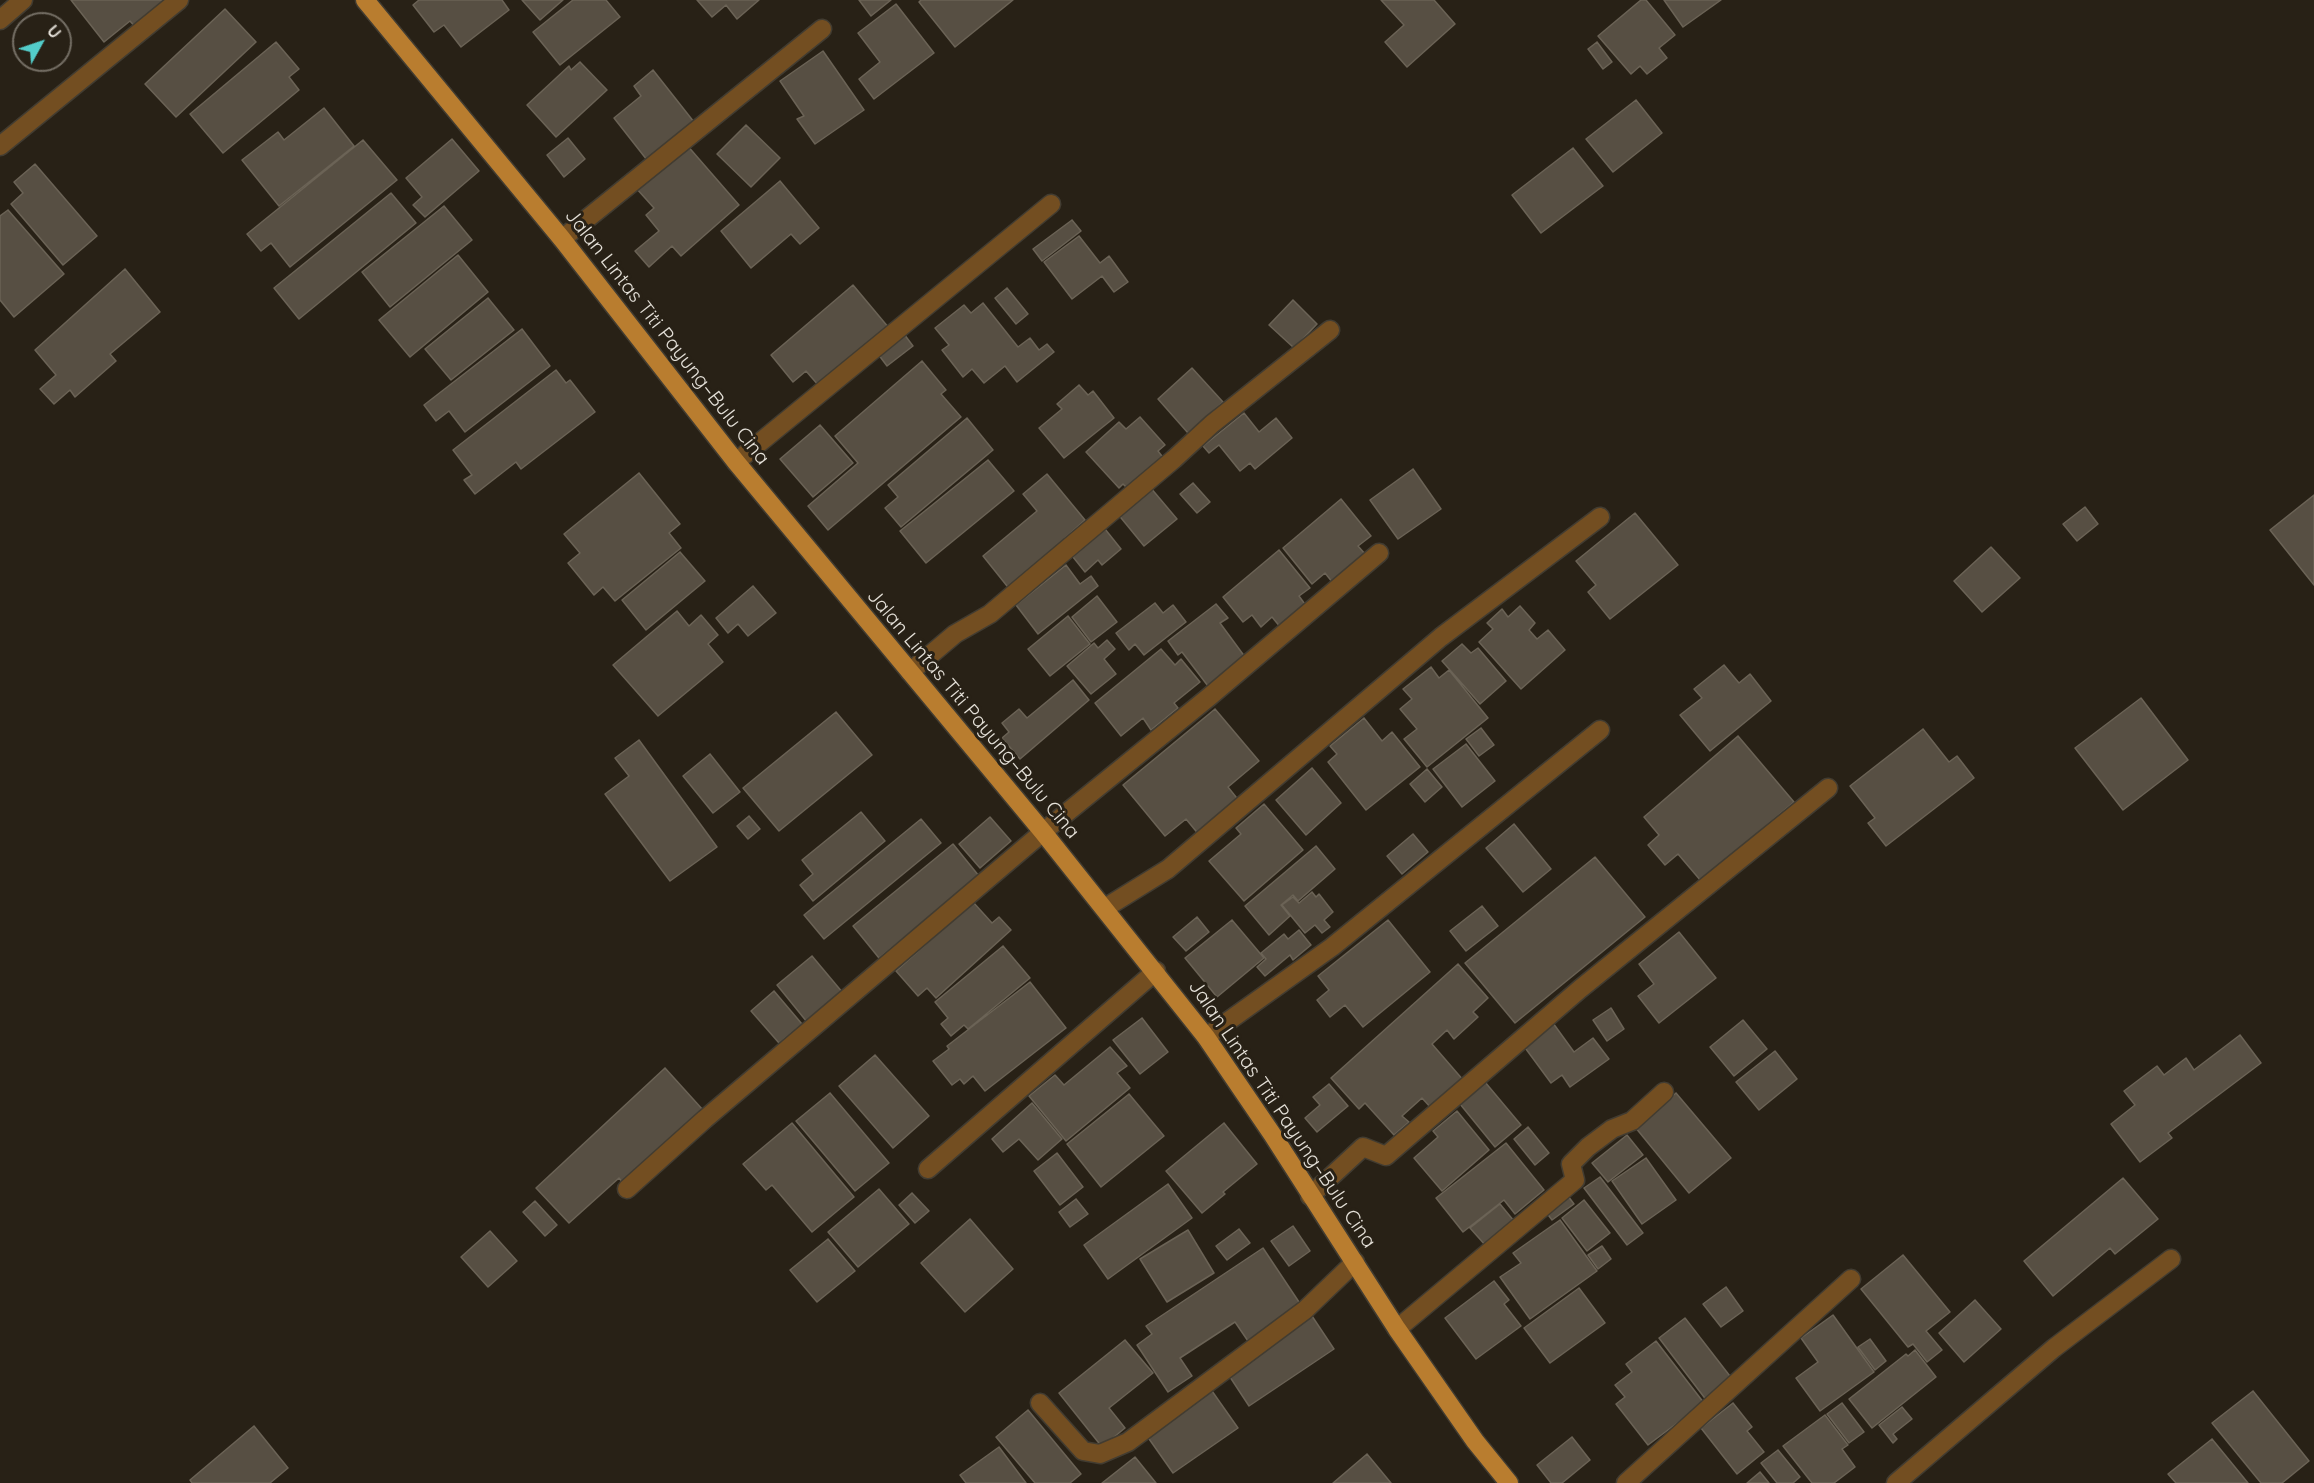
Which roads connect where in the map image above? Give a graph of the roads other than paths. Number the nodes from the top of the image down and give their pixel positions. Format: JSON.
{"nodes":[{"id":1,"x":23,"y":0,"type":"edge"},
{"id":2,"x":178,"y":0,"type":"edge"},
{"id":3,"x":365,"y":0,"type":"edge"},
{"id":4,"x":0,"y":20,"type":"edge"},
{"id":5,"x":822,"y":29,"type":"dead end"},
{"id":6,"x":0,"y":146,"type":"edge"},
{"id":7,"x":1052,"y":204,"type":"dead end"},
{"id":8,"x":562,"y":239,"type":"junction"},
{"id":9,"x":1330,"y":330,"type":"dead end"},
{"id":10,"x":736,"y":462,"type":"junction"},
{"id":11,"x":1600,"y":517,"type":"dead end"},
{"id":12,"x":1379,"y":553,"type":"dead end"},
{"id":13,"x":910,"y":672,"type":"junction"},
{"id":14,"x":1600,"y":730,"type":"dead end"},
{"id":15,"x":1828,"y":788,"type":"dead end"},
{"id":16,"x":1042,"y":832,"type":"junction"},
{"id":17,"x":1105,"y":908,"type":"junction"},
{"id":18,"x":1155,"y":971,"type":"junction"},
{"id":19,"x":1206,"y":1037,"type":"junction"},
{"id":20,"x":1664,"y":1092,"type":"dead end"},
{"id":21,"x":928,"y":1169,"type":"dead end"},
{"id":22,"x":627,"y":1189,"type":"dead end"},
{"id":23,"x":1310,"y":1196,"type":"junction"},
{"id":24,"x":2171,"y":1259,"type":"dead end"},
{"id":25,"x":1355,"y":1262,"type":"junction"},
{"id":26,"x":1851,"y":1279,"type":"dead end"},
{"id":27,"x":1397,"y":1329,"type":"junction"},
{"id":28,"x":1040,"y":1402,"type":"dead end"},
{"id":29,"x":1509,"y":1483,"type":"edge"},
{"id":30,"x":1626,"y":1483,"type":"edge"},
{"id":31,"x":1896,"y":1483,"type":"edge"}],
"edges":[{"from":1,"to":4,"type":"street"},
{"from":2,"to":6,"type":"street"},
{"from":3,"to":8,"type":"main road","name":"Jalan Lintas Titi Payung–Bulu Cina"},
{"from":5,"to":8,"type":"street"},
{"from":7,"to":10,"type":"street"},
{"from":8,"to":10,"type":"main road","name":"Jalan Lintas Titi Payung–Bulu Cina"},
{"from":9,"to":13,"type":"street"},
{"from":10,"to":13,"type":"main road","name":"Jalan Lintas Titi Payung–Bulu Cina"},
{"from":11,"to":17,"type":"street"},
{"from":12,"to":16,"type":"street"},
{"from":13,"to":16,"type":"main road","name":"Jalan Lintas Titi Payung–Bulu Cina"},
{"from":14,"to":19,"type":"street"},
{"from":15,"to":23,"type":"street"},
{"from":16,"to":17,"type":"main road","name":"Jalan Lintas Titi Payung–Bulu Cina"},
{"from":16,"to":22,"type":"street"},
{"from":17,"to":18,"type":"main road","name":"Jalan Lintas Titi Payung–Bulu Cina"},
{"from":18,"to":19,"type":"main road","name":"Jalan Lintas Titi Payung–Bulu Cina"},
{"from":18,"to":21,"type":"street"},
{"from":19,"to":23,"type":"main road","name":"Jalan Lintas Titi Payung–Bulu Cina"},
{"from":20,"to":27,"type":"street"},
{"from":23,"to":25,"type":"main road","name":"Jalan Lintas Titi Payung–Bulu Cina"},
{"from":24,"to":31,"type":"street"},
{"from":25,"to":27,"type":"main road","name":"Jalan Lintas Titi Payung–Bulu Cina"},
{"from":25,"to":28,"type":"street"},
{"from":26,"to":30,"type":"street"},
{"from":27,"to":29,"type":"main road","name":"Jalan Lintas Titi Payung–Bulu Cina"}]}
